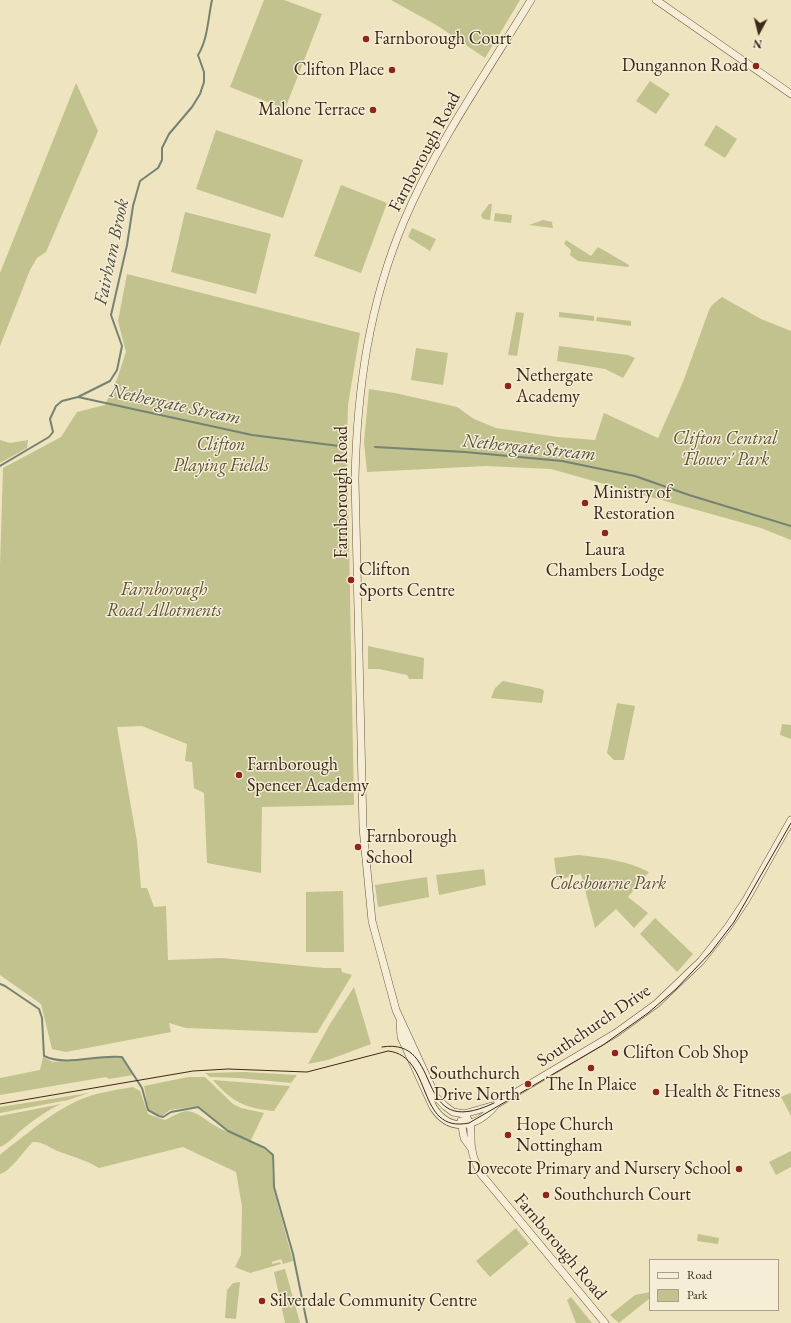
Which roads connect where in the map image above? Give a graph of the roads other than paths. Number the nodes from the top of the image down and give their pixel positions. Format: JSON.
{"nodes":[{"id":1,"x":531,"y":0,"type":"edge"},
{"id":2,"x":656,"y":0,"type":"edge"},
{"id":3,"x":791,"y":94,"type":"edge"},
{"id":4,"x":791,"y":820,"type":"edge"},
{"id":5,"x":399,"y":1020,"type":"junction"},
{"id":6,"x":495,"y":1105,"type":"junction"},
{"id":7,"x":464,"y":1114,"type":"junction"},
{"id":8,"x":470,"y":1123,"type":"junction"},
{"id":9,"x":461,"y":1125,"type":"junction"},
{"id":10,"x":471,"y":1148,"type":"junction"},
{"id":11,"x":604,"y":1323,"type":"edge"}],
"edges":[{"from":1,"to":5,"type":"street","name":"Farnborough Road"},
{"from":2,"to":3,"type":"street"},
{"from":4,"to":6,"type":"street","name":"Southchurch Drive"},
{"from":5,"to":7,"type":"street","name":"Farnborough Road"},
{"from":5,"to":9,"type":"street","name":"Farnborough Road"},
{"from":6,"to":7,"type":"street","name":"Southchurch Drive"},
{"from":6,"to":8,"type":"street","name":"Southchurch Drive"},
{"from":7,"to":8,"type":"street","name":"Farnborough Road"},
{"from":7,"to":9,"type":"street"},
{"from":8,"to":9,"type":"street"},
{"from":8,"to":10,"type":"street","name":"Farnborough Road"},
{"from":9,"to":10,"type":"street","name":"Farnborough Road"},
{"from":10,"to":11,"type":"street","name":"Farnborough Road"}]}
